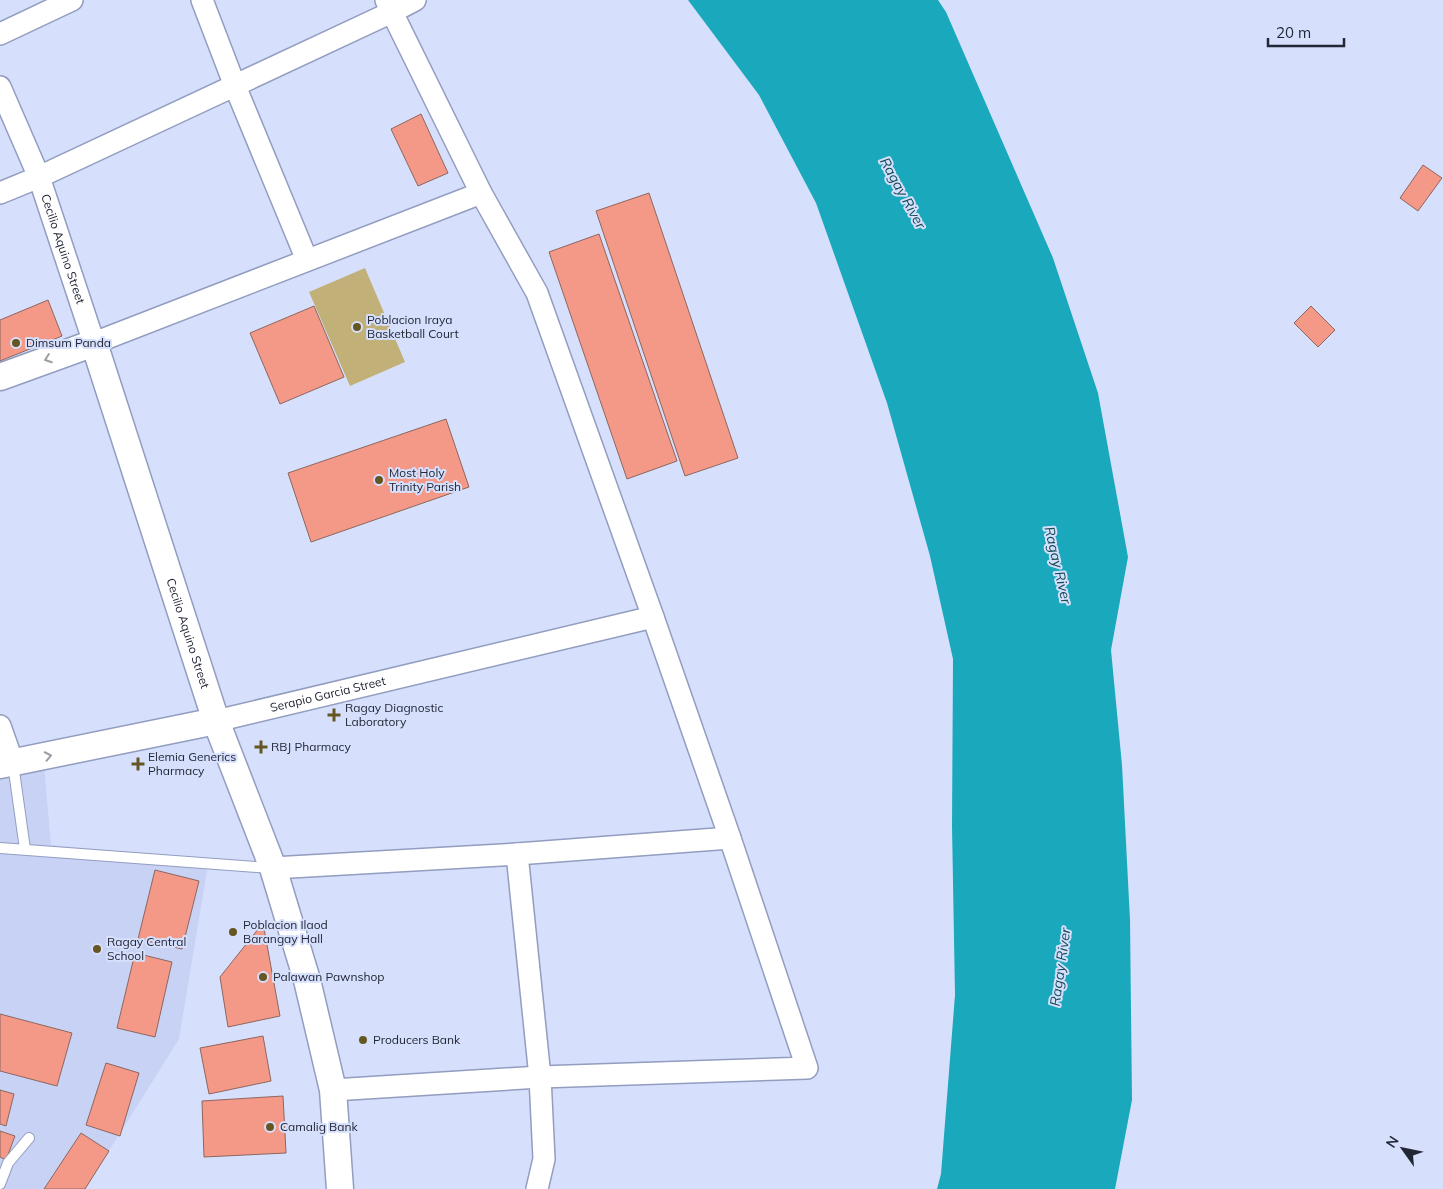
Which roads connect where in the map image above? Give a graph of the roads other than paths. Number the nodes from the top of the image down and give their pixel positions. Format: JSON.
{"nodes":[{"id":1,"x":72,"y":0,"type":"edge"},
{"id":2,"x":202,"y":0,"type":"edge"},
{"id":3,"x":415,"y":0,"type":"edge"},
{"id":4,"x":389,"y":6,"type":"edge"},
{"id":5,"x":0,"y":34,"type":"edge"},
{"id":6,"x":235,"y":86,"type":"junction"},
{"id":7,"x":0,"y":87,"type":"edge"},
{"id":8,"x":39,"y":177,"type":"junction"},
{"id":9,"x":0,"y":193,"type":"edge"},
{"id":10,"x":481,"y":193,"type":"junction"},
{"id":11,"x":307,"y":260,"type":"junction"},
{"id":12,"x":94,"y":343,"type":"junction"},
{"id":13,"x":0,"y":377,"type":"edge"},
{"id":14,"x":653,"y":617,"type":"junction"},
{"id":15,"x":216,"y":722,"type":"junction"},
{"id":16,"x":0,"y":726,"type":"edge"},
{"id":17,"x":7,"y":764,"type":"edge"},
{"id":18,"x":730,"y":838,"type":"junction"},
{"id":19,"x":0,"y":848,"type":"edge"},
{"id":20,"x":25,"y":849,"type":"junction"},
{"id":21,"x":517,"y":854,"type":"junction"},
{"id":22,"x":273,"y":868,"type":"junction"},
{"id":23,"x":540,"y":1077,"type":"junction"},
{"id":24,"x":333,"y":1090,"type":"junction"},
{"id":25,"x":29,"y":1138,"type":"dead end"},
{"id":26,"x":0,"y":1184,"type":"edge"},
{"id":27,"x":340,"y":1189,"type":"edge"},
{"id":28,"x":537,"y":1189,"type":"edge"}],
"edges":[{"from":1,"to":5,"type":"street"},
{"from":2,"to":6,"type":"street"},
{"from":3,"to":4,"type":"street"},
{"from":4,"to":6,"type":"street"},
{"from":4,"to":10,"type":"street"},
{"from":6,"to":8,"type":"street"},
{"from":6,"to":11,"type":"street"},
{"from":7,"to":8,"type":"street","name":"Cecilio Aquino Street"},
{"from":8,"to":9,"type":"street"},
{"from":8,"to":12,"type":"street","name":"Cecilio Aquino Street"},
{"from":10,"to":11,"type":"street"},
{"from":10,"to":14,"type":"street"},
{"from":11,"to":12,"type":"street"},
{"from":12,"to":13,"type":"street","one_way":true},
{"from":12,"to":15,"type":"street","name":"Cecilio Aquino Street"},
{"from":14,"to":15,"type":"street","name":"Serapio Garcia Street"},
{"from":14,"to":18,"type":"street"},
{"from":17,"to":15,"type":"street","name":"Serapio Garcia Street","one_way":true},
{"from":15,"to":22,"type":"street","name":"Cecilio Aquino Street"},
{"from":16,"to":17,"type":"street"},
{"from":17,"to":20,"type":"lane"},
{"from":18,"to":21,"type":"street"},
{"from":18,"to":23,"type":"street"},
{"from":19,"to":20,"type":"lane"},
{"from":20,"to":22,"type":"lane"},
{"from":21,"to":22,"type":"street"},
{"from":21,"to":23,"type":"street"},
{"from":22,"to":24,"type":"street","name":"Cecilio Aquino Street"},
{"from":23,"to":24,"type":"street"},
{"from":23,"to":28,"type":"street"},
{"from":24,"to":27,"type":"street","name":"Cecilio Aquino Street"},
{"from":25,"to":26,"type":"lane"}]}
